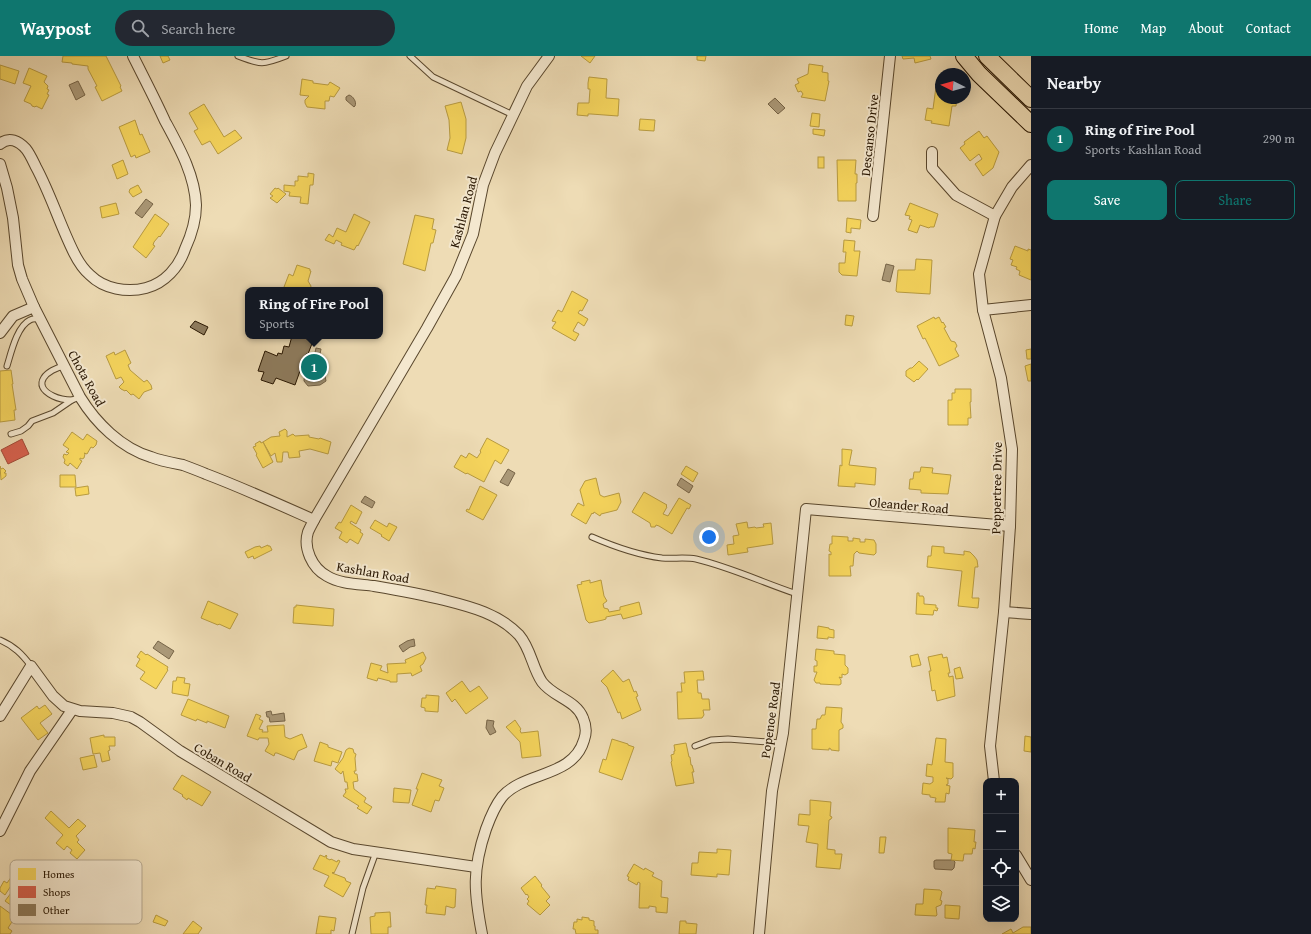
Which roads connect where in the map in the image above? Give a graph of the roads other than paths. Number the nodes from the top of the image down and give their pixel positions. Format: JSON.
{"nodes":[{"id":1,"x":133,"y":56,"type":"edge"},
{"id":2,"x":238,"y":56,"type":"edge"},
{"id":3,"x":286,"y":56,"type":"edge"},
{"id":4,"x":410,"y":56,"type":"edge"},
{"id":5,"x":549,"y":56,"type":"edge"},
{"id":6,"x":890,"y":56,"type":"edge"},
{"id":7,"x":964,"y":56,"type":"edge"},
{"id":8,"x":988,"y":56,"type":"edge"},
{"id":9,"x":1031,"y":99,"type":"edge"},
{"id":10,"x":513,"y":115,"type":"junction"},
{"id":11,"x":1031,"y":124,"type":"edge"},
{"id":12,"x":1,"y":142,"type":"edge"},
{"id":13,"x":932,"y":152,"type":"dead end"},
{"id":14,"x":0,"y":164,"type":"edge"},
{"id":15,"x":1031,"y":165,"type":"edge"},
{"id":16,"x":874,"y":216,"type":"dead end"},
{"id":17,"x":994,"y":216,"type":"junction"},
{"id":18,"x":1031,"y":305,"type":"edge"},
{"id":19,"x":34,"y":307,"type":"junction"},
{"id":20,"x":983,"y":310,"type":"junction"},
{"id":21,"x":40,"y":319,"type":"junction"},
{"id":22,"x":0,"y":333,"type":"edge"},
{"id":23,"x":7,"y":366,"type":"dead end"},
{"id":24,"x":65,"y":366,"type":"junction"},
{"id":25,"x":76,"y":398,"type":"junction"},
{"id":26,"x":11,"y":434,"type":"dead end"},
{"id":27,"x":806,"y":509,"type":"joint"},
{"id":28,"x":314,"y":520,"type":"junction"},
{"id":29,"x":1010,"y":526,"type":"junction"},
{"id":30,"x":592,"y":537,"type":"dead end"},
{"id":31,"x":797,"y":594,"type":"junction"},
{"id":32,"x":1004,"y":612,"type":"junction"},
{"id":33,"x":1031,"y":614,"type":"edge"},
{"id":34,"x":0,"y":640,"type":"edge"},
{"id":35,"x":31,"y":666,"type":"junction"},
{"id":36,"x":72,"y":710,"type":"junction"},
{"id":37,"x":0,"y":716,"type":"edge"},
{"id":38,"x":781,"y":743,"type":"junction"},
{"id":39,"x":694,"y":746,"type":"dead end"},
{"id":40,"x":994,"y":778,"type":"edge"},
{"id":41,"x":0,"y":831,"type":"edge"},
{"id":42,"x":376,"y":852,"type":"junction"},
{"id":43,"x":1019,"y":860,"type":"edge"},
{"id":44,"x":476,"y":867,"type":"junction"},
{"id":45,"x":1031,"y":880,"type":"edge"},
{"id":46,"x":352,"y":934,"type":"edge"},
{"id":47,"x":482,"y":934,"type":"edge"},
{"id":48,"x":759,"y":934,"type":"edge"}],
"edges":[{"from":1,"to":12,"type":"street"},
{"from":2,"to":3,"type":"lane"},
{"from":4,"to":10,"type":"lane"},
{"from":5,"to":10,"type":"street","name":"Kashlan Road"},
{"from":6,"to":16,"type":"street","name":"Descanso Drive"},
{"from":7,"to":11,"type":"main road"},
{"from":8,"to":9,"type":"main road"},
{"from":10,"to":28,"type":"street","name":"Kashlan Road"},
{"from":13,"to":17,"type":"street"},
{"from":14,"to":19,"type":"street","name":"Chota Road"},
{"from":15,"to":17,"type":"street","name":"Peppertree Drive"},
{"from":17,"to":20,"type":"street","name":"Peppertree Drive"},
{"from":18,"to":20,"type":"street"},
{"from":19,"to":21,"type":"street","name":"Chota Road"},
{"from":19,"to":22,"type":"street"},
{"from":20,"to":29,"type":"street","name":"Peppertree Drive"},
{"from":21,"to":23,"type":"lane"},
{"from":21,"to":24,"type":"street","name":"Chota Road"},
{"from":24,"to":25,"type":"street","name":"Chota Road"},
{"from":24,"to":25,"type":"lane"},
{"from":25,"to":26,"type":"lane"},
{"from":25,"to":28,"type":"street","name":"Chota Road"},
{"from":27,"to":29,"type":"street","name":"Oleander Road"},
{"from":27,"to":31,"type":"street","name":"Popenoe Road"},
{"from":28,"to":44,"type":"street","name":"Kashlan Road"},
{"from":29,"to":32,"type":"street","name":"Peppertree Drive"},
{"from":30,"to":31,"type":"lane"},
{"from":31,"to":38,"type":"street","name":"Popenoe Road"},
{"from":32,"to":33,"type":"street"},
{"from":32,"to":40,"type":"street","name":"Peppertree Drive"},
{"from":34,"to":35,"type":"lane"},
{"from":35,"to":36,"type":"street","name":"Coban Road"},
{"from":35,"to":37,"type":"street"},
{"from":36,"to":41,"type":"street"},
{"from":36,"to":42,"type":"street","name":"Coban Road"},
{"from":38,"to":39,"type":"lane"},
{"from":38,"to":48,"type":"street","name":"Popenoe Road"},
{"from":42,"to":44,"type":"street","name":"Coban Road"},
{"from":42,"to":46,"type":"lane"},
{"from":43,"to":45,"type":"street"},
{"from":44,"to":47,"type":"street","name":"Kashlan Road"}]}
